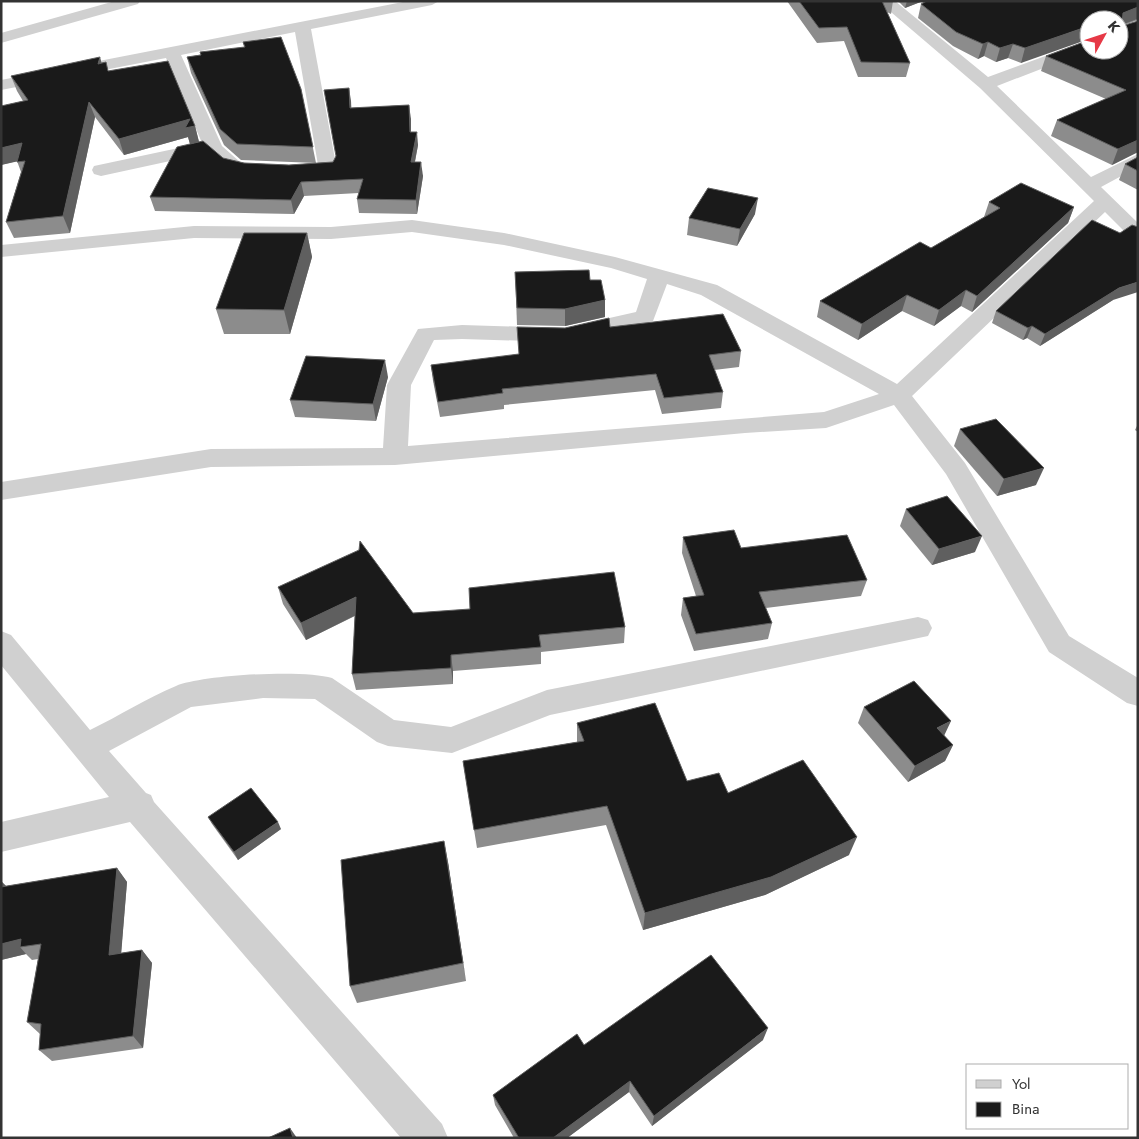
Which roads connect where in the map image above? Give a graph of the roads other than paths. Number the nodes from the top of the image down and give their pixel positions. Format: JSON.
{"nodes":[{"id":1,"x":133,"y":1,"type":"edge"},
{"id":2,"x":432,"y":1,"type":"edge"},
{"id":3,"x":885,"y":1,"type":"edge"},
{"id":4,"x":919,"y":10,"type":"dead end"},
{"id":5,"x":903,"y":16,"type":"junction"},
{"id":6,"x":302,"y":25,"type":"junction"},
{"id":7,"x":1,"y":38,"type":"edge"},
{"id":8,"x":1079,"y":48,"type":"edge"},
{"id":9,"x":172,"y":51,"type":"junction"},
{"id":10,"x":1,"y":84,"type":"edge"},
{"id":11,"x":986,"y":84,"type":"junction"},
{"id":12,"x":213,"y":146,"type":"junction"},
{"id":13,"x":1138,"y":159,"type":"edge"},
{"id":14,"x":101,"y":170,"type":"dead end"},
{"id":15,"x":1096,"y":194,"type":"junction"},
{"id":16,"x":1138,"y":234,"type":"edge"},
{"id":17,"x":1,"y":251,"type":"edge"},
{"id":18,"x":660,"y":276,"type":"junction"},
{"id":19,"x":899,"y":395,"type":"junction"},
{"id":20,"x":395,"y":456,"type":"junction"},
{"id":21,"x":1,"y":490,"type":"edge"},
{"id":22,"x":918,"y":628,"type":"dead end"},
{"id":23,"x":1,"y":643,"type":"edge"},
{"id":24,"x":1138,"y":694,"type":"edge"},
{"id":25,"x":86,"y":748,"type":"junction"},
{"id":26,"x":139,"y":805,"type":"junction"},
{"id":27,"x":1,"y":837,"type":"edge"},
{"id":28,"x":428,"y":1138,"type":"edge"}],
"edges":[{"from":1,"to":7,"type":"street"},
{"from":2,"to":6,"type":"street"},
{"from":3,"to":5,"type":"street"},
{"from":4,"to":5,"type":"street"},
{"from":5,"to":11,"type":"street"},
{"from":6,"to":9,"type":"street"},
{"from":6,"to":12,"type":"street"},
{"from":8,"to":11,"type":"street"},
{"from":9,"to":10,"type":"street"},
{"from":9,"to":12,"type":"street"},
{"from":11,"to":15,"type":"street"},
{"from":12,"to":14,"type":"street"},
{"from":13,"to":15,"type":"street"},
{"from":15,"to":16,"type":"street"},
{"from":15,"to":19,"type":"street"},
{"from":17,"to":18,"type":"street"},
{"from":18,"to":19,"type":"street"},
{"from":18,"to":20,"type":"street"},
{"from":19,"to":20,"type":"street"},
{"from":19,"to":24,"type":"street"},
{"from":20,"to":21,"type":"street"},
{"from":22,"to":25,"type":"street"},
{"from":23,"to":25,"type":"street"},
{"from":25,"to":26,"type":"street"},
{"from":26,"to":27,"type":"street"},
{"from":26,"to":28,"type":"street"}]}
